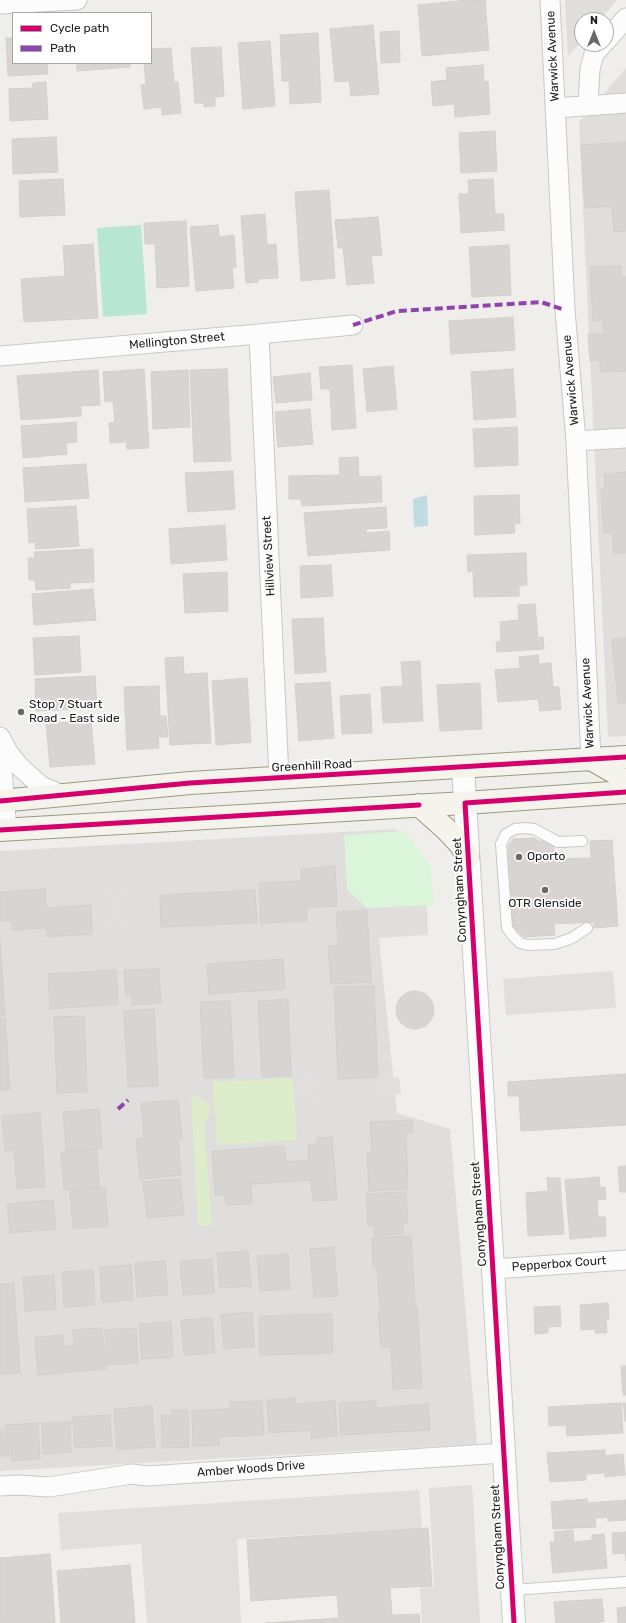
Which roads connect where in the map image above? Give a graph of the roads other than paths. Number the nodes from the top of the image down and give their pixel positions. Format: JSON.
{"nodes":[{"id":1,"x":77,"y":0,"type":"edge"},
{"id":2,"x":550,"y":0,"type":"edge"},
{"id":3,"x":0,"y":4,"type":"edge"},
{"id":4,"x":626,"y":18,"type":"edge"},
{"id":5,"x":614,"y":32,"type":"edge"},
{"id":6,"x":596,"y":52,"type":"edge"},
{"id":7,"x":626,"y":103,"type":"edge"},
{"id":8,"x":588,"y":106,"type":"junction"},
{"id":9,"x":556,"y":108,"type":"junction"},
{"id":10,"x":353,"y":325,"type":"dead end"},
{"id":11,"x":259,"y":334,"type":"junction"},
{"id":12,"x":0,"y":356,"type":"edge"},
{"id":13,"x":626,"y":438,"type":"edge"},
{"id":14,"x":576,"y":441,"type":"junction"},
{"id":15,"x":0,"y":736,"type":"edge"},
{"id":16,"x":0,"y":746,"type":"edge"},
{"id":17,"x":626,"y":757,"type":"edge"},
{"id":18,"x":591,"y":759,"type":"junction"},
{"id":19,"x":463,"y":767,"type":"junction"},
{"id":20,"x":279,"y":778,"type":"junction"},
{"id":21,"x":626,"y":779,"type":"edge"},
{"id":22,"x":626,"y":792,"type":"edge"},
{"id":23,"x":62,"y":795,"type":"junction"},
{"id":24,"x":2,"y":801,"type":"edge"},
{"id":25,"x":465,"y":803,"type":"junction"},
{"id":26,"x":419,"y":805,"type":"junction"},
{"id":27,"x":3,"y":830,"type":"edge"},
{"id":28,"x":582,"y":841,"type":"dead end"},
{"id":29,"x":468,"y":856,"type":"junction"},
{"id":30,"x":587,"y":928,"type":"dead end"},
{"id":31,"x":626,"y":1260,"type":"edge"},
{"id":32,"x":493,"y":1269,"type":"junction"},
{"id":33,"x":503,"y":1454,"type":"junction"},
{"id":34,"x":0,"y":1486,"type":"edge"},
{"id":35,"x":626,"y":1582,"type":"edge"},
{"id":36,"x":512,"y":1590,"type":"junction"},
{"id":37,"x":514,"y":1623,"type":"edge"}],
"edges":[{"from":1,"to":3,"type":"street"},
{"from":2,"to":9,"type":"street","name":"Warwick Avenue"},
{"from":4,"to":5,"type":"street"},
{"from":6,"to":8,"type":"street"},
{"from":7,"to":8,"type":"street"},
{"from":8,"to":9,"type":"street"},
{"from":9,"to":14,"type":"street","name":"Warwick Avenue"},
{"from":10,"to":11,"type":"street","name":"Mellington Street"},
{"from":11,"to":12,"type":"street","name":"Mellington Street"},
{"from":11,"to":20,"type":"street","name":"Hillview Street"},
{"from":13,"to":14,"type":"street"},
{"from":14,"to":18,"type":"street","name":"Warwick Avenue"},
{"from":15,"to":23,"type":"street"},
{"from":16,"to":24,"type":"street"},
{"from":17,"to":18,"type":"main road","name":"Greenhill Road"},
{"from":18,"to":19,"type":"main road","name":"Greenhill Road"},
{"from":18,"to":21,"type":"main road"},
{"from":19,"to":20,"type":"main road","name":"Greenhill Road"},
{"from":19,"to":25,"type":"street","name":"Conyngham Street"},
{"from":20,"to":23,"type":"main road","name":"Greenhill Road"},
{"from":22,"to":25,"type":"main road"},
{"from":23,"to":24,"type":"main road","name":"Greenhill Road"},
{"from":24,"to":27,"type":"street"},
{"from":25,"to":26,"type":"main road"},
{"from":25,"to":29,"type":"street","name":"Conyngham Street"},
{"from":26,"to":27,"type":"main road"},
{"from":26,"to":29,"type":"main road"},
{"from":28,"to":30,"type":"lane"},
{"from":29,"to":32,"type":"street","name":"Conyngham Street"},
{"from":31,"to":32,"type":"street","name":"Pepperbox Court"},
{"from":32,"to":33,"type":"street","name":"Conyngham Street"},
{"from":33,"to":34,"type":"street","name":"Amber Woods Drive"},
{"from":33,"to":36,"type":"street","name":"Conyngham Street"},
{"from":35,"to":36,"type":"lane"},
{"from":36,"to":37,"type":"street","name":"Conyngham Street"}]}
